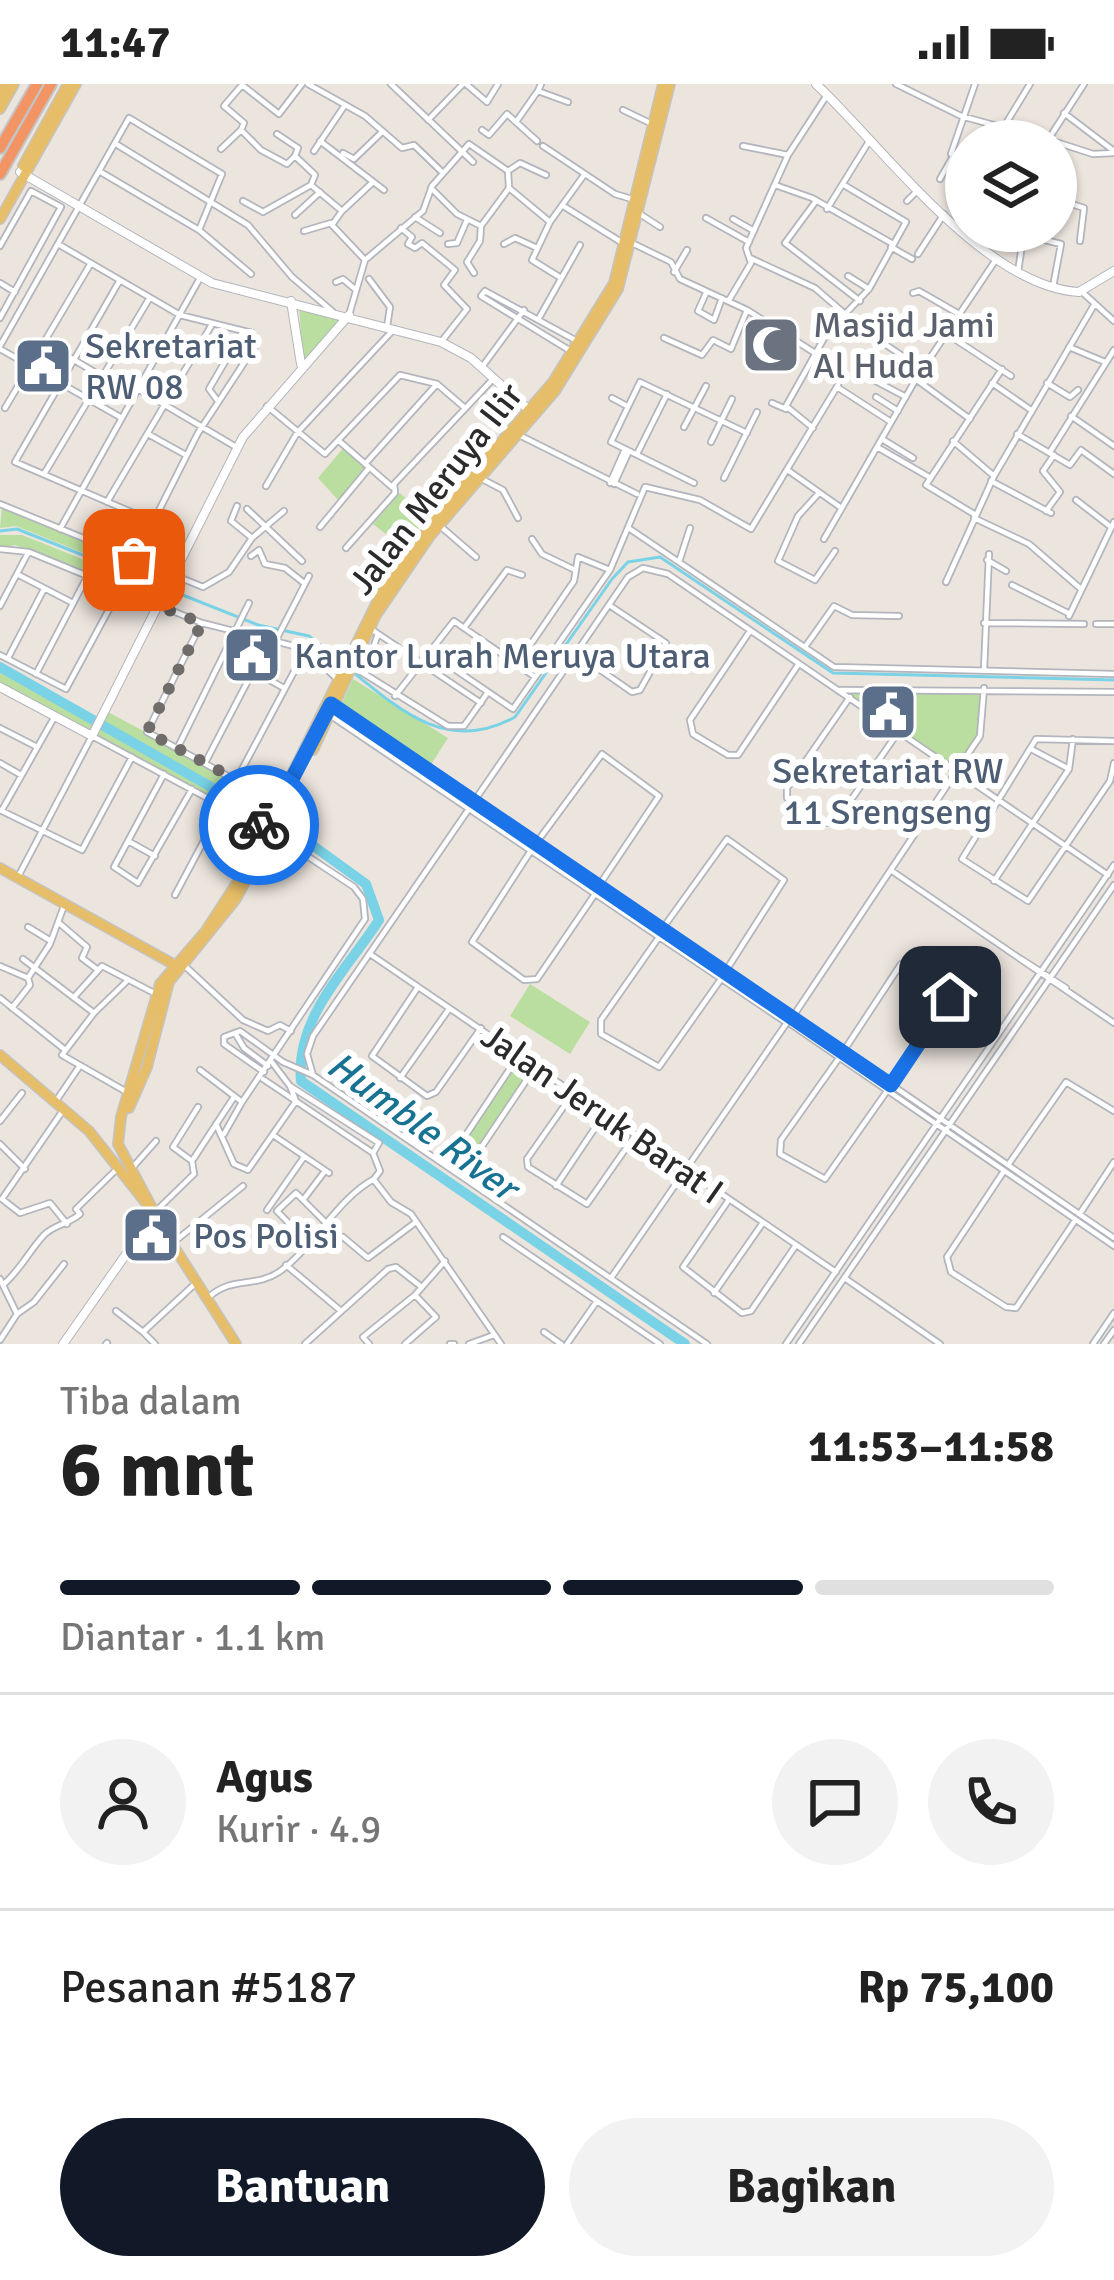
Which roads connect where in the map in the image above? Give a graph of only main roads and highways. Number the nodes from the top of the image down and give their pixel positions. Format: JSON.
{"nodes":[{"id":1,"x":10,"y":84,"type":"edge"},
{"id":2,"x":37,"y":84,"type":"edge"},
{"id":3,"x":51,"y":84,"type":"edge"},
{"id":4,"x":72,"y":84,"type":"edge"},
{"id":5,"x":666,"y":84,"type":"edge"},
{"id":6,"x":0,"y":95,"type":"edge"},
{"id":7,"x":0,"y":109,"type":"edge"},
{"id":8,"x":0,"y":148,"type":"edge"},
{"id":9,"x":0,"y":174,"type":"edge"},
{"id":10,"x":22,"y":174,"type":"junction"},
{"id":11,"x":0,"y":207,"type":"edge"},
{"id":12,"x":0,"y":219,"type":"edge"},
{"id":13,"x":630,"y":244,"type":"junction"},
{"id":14,"x":533,"y":413,"type":"junction"},
{"id":15,"x":515,"y":434,"type":"junction"},
{"id":16,"x":444,"y":513,"type":"junction"},
{"id":17,"x":428,"y":534,"type":"junction"},
{"id":18,"x":350,"y":675,"type":"junction"},
{"id":19,"x":334,"y":710,"type":"junction"},
{"id":20,"x":0,"y":868,"type":"edge"},
{"id":21,"x":178,"y":964,"type":"junction"},
{"id":22,"x":156,"y":1008,"type":"junction"},
{"id":23,"x":2,"y":1061,"type":"edge"},
{"id":24,"x":119,"y":1129,"type":"junction"},
{"id":25,"x":89,"y":1131,"type":"junction"},
{"id":26,"x":126,"y":1168,"type":"junction"},
{"id":27,"x":236,"y":1344,"type":"edge"}],
"edges":[{"from":1,"to":6,"type":"main road"},
{"from":1,"to":7,"type":"main road"},
{"from":2,"to":8,"type":"highway"},
{"from":3,"to":9,"type":"highway"},
{"from":4,"to":10,"type":"main road"},
{"from":5,"to":13,"type":"main road","name":"Jalan Meruya Ilir"},
{"from":5,"to":13,"type":"main road","name":"Jalan Meruya Ilir"},
{"from":10,"to":11,"type":"main road"},
{"from":10,"to":12,"type":"main road"},
{"from":13,"to":14,"type":"main road","name":"Jalan Meruya Ilir"},
{"from":13,"to":14,"type":"main road","name":"Jalan Meruya Ilir"},
{"from":14,"to":15,"type":"main road","name":"Jalan Meruya Ilir"},
{"from":15,"to":16,"type":"main road","name":"Jalan Meruya Ilir"},
{"from":15,"to":16,"type":"main road","name":"Jalan Meruya Ilir"},
{"from":16,"to":17,"type":"main road","name":"Jalan Meruya Ilir"},
{"from":16,"to":17,"type":"main road","name":"Jalan Meruya Ilir"},
{"from":17,"to":18,"type":"main road","name":"Jalan Meruya Ilir"},
{"from":17,"to":18,"type":"main road","name":"Jalan Meruya Ilir"},
{"from":18,"to":19,"type":"main road","name":"Jalan Meruya Ilir"},
{"from":18,"to":19,"type":"main road","name":"Jalan Meruya Ilir"},
{"from":19,"to":21,"type":"main road","name":"Jalan Meruya Ilir"},
{"from":20,"to":21,"type":"main road"},
{"from":21,"to":22,"type":"main road","name":"Jalan Meruya Ilir"},
{"from":21,"to":22,"type":"main road","name":"Jalan Meruya Ilir"},
{"from":22,"to":24,"type":"main road","name":"Jalan Meruya Ilir"},
{"from":22,"to":24,"type":"main road","name":"Jalan Meruya Ilir"},
{"from":23,"to":25,"type":"main road"},
{"from":24,"to":25,"type":"main road"},
{"from":24,"to":26,"type":"main road"},
{"from":25,"to":26,"type":"main road"},
{"from":26,"to":27,"type":"main road"}]}
